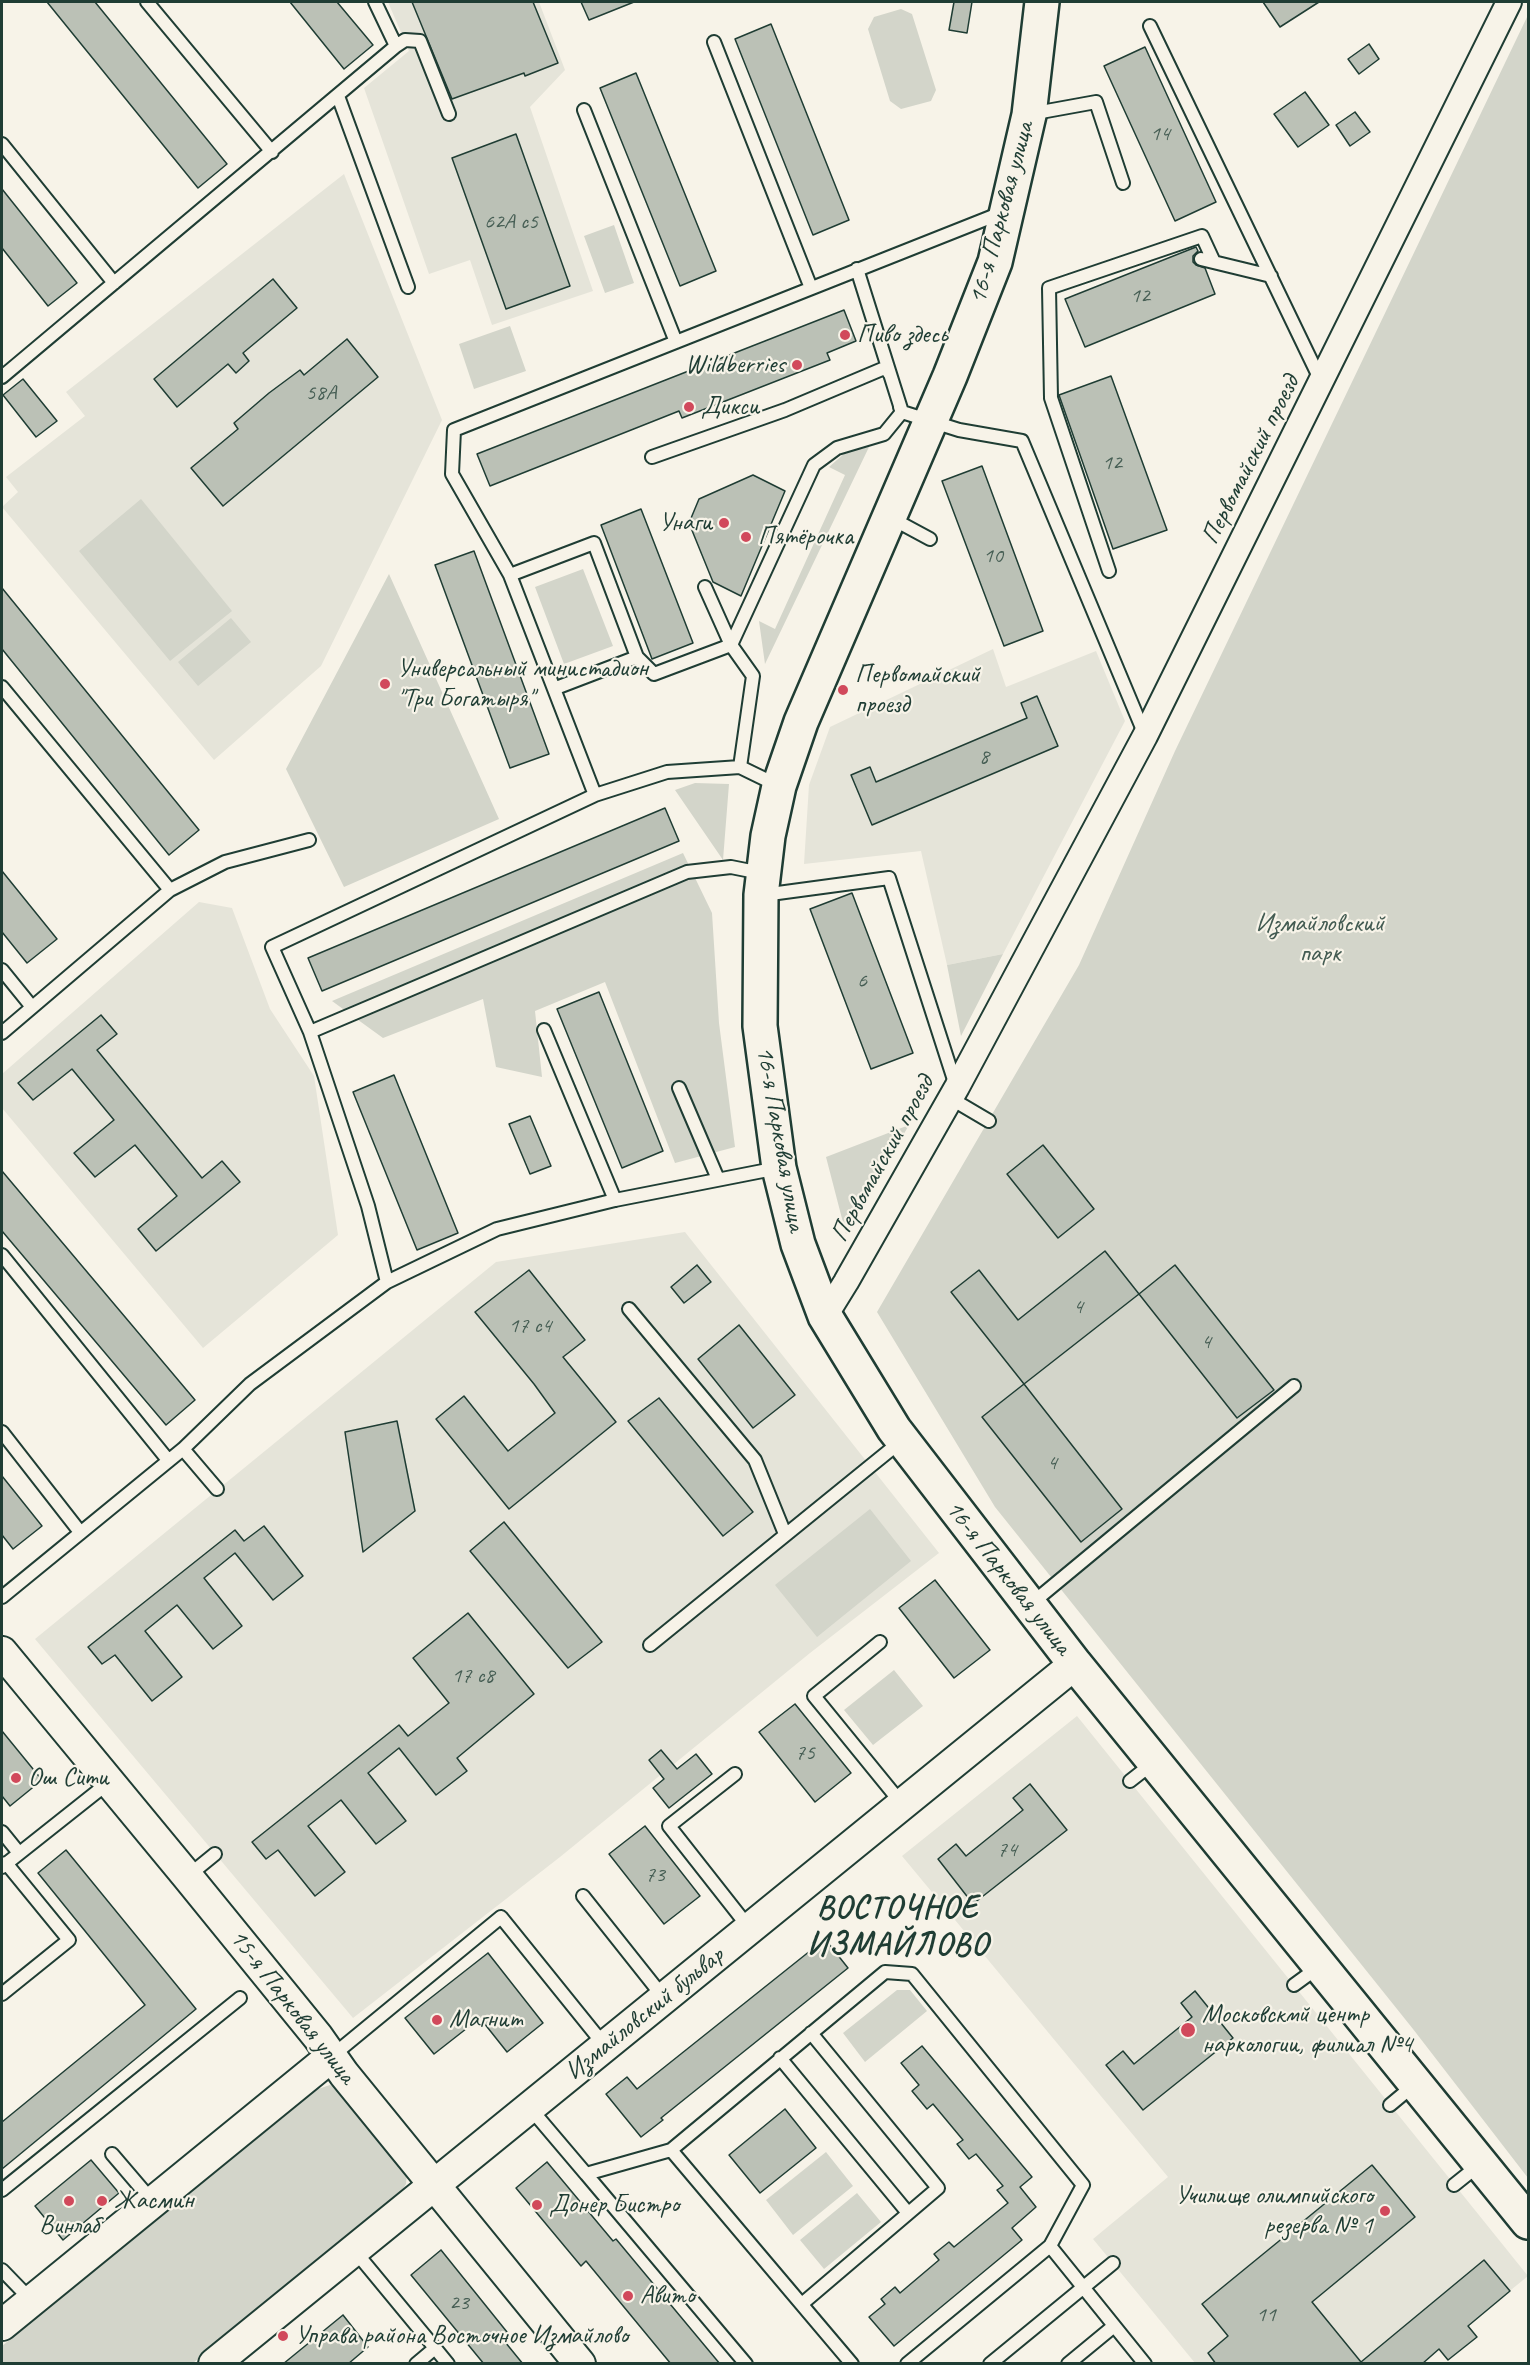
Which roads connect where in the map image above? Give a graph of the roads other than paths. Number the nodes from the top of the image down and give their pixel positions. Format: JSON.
{"nodes":[{"id":1,"x":147,"y":2,"type":"edge"},
{"id":2,"x":375,"y":2,"type":"edge"},
{"id":3,"x":1042,"y":2,"type":"edge"},
{"id":4,"x":1509,"y":2,"type":"edge"},
{"id":5,"x":1150,"y":26,"type":"dead end"},
{"id":6,"x":714,"y":42,"type":"dead end"},
{"id":7,"x":396,"y":46,"type":"junction"},
{"id":8,"x":338,"y":96,"type":"junction"},
{"id":9,"x":584,"y":110,"type":"dead end"},
{"id":10,"x":449,"y":114,"type":"dead end"},
{"id":11,"x":1029,"y":115,"type":"junction"},
{"id":12,"x":2,"y":144,"type":"edge"},
{"id":13,"x":272,"y":152,"type":"junction"},
{"id":14,"x":1123,"y":183,"type":"dead end"},
{"id":15,"x":1006,"y":211,"type":"junction"},
{"id":16,"x":1201,"y":259,"type":"dead end"},
{"id":17,"x":1214,"y":262,"type":"junction"},
{"id":18,"x":857,"y":269,"type":"junction"},
{"id":19,"x":1271,"y":276,"type":"junction"},
{"id":20,"x":114,"y":283,"type":"junction"},
{"id":21,"x":408,"y":287,"type":"dead end"},
{"id":22,"x":811,"y":288,"type":"junction"},
{"id":23,"x":676,"y":342,"type":"junction"},
{"id":24,"x":887,"y":367,"type":"junction"},
{"id":25,"x":2,"y":377,"type":"edge"},
{"id":26,"x":1322,"y":382,"type":"junction"},
{"id":27,"x":916,"y":416,"type":"junction"},
{"id":28,"x":652,"y":458,"type":"dead end"},
{"id":29,"x":889,"y":516,"type":"junction"},
{"id":30,"x":930,"y":539,"type":"dead end"},
{"id":31,"x":1109,"y":571,"type":"dead end"},
{"id":32,"x":510,"y":575,"type":"junction"},
{"id":33,"x":705,"y":587,"type":"dead end"},
{"id":34,"x":730,"y":645,"type":"junction"},
{"id":35,"x":637,"y":657,"type":"junction"},
{"id":36,"x":2,"y":687,"type":"edge"},
{"id":37,"x":555,"y":688,"type":"junction"},
{"id":38,"x":1145,"y":736,"type":"junction"},
{"id":39,"x":740,"y":767,"type":"junction"},
{"id":40,"x":779,"y":786,"type":"junction"},
{"id":41,"x":595,"y":795,"type":"junction"},
{"id":42,"x":309,"y":840,"type":"dead end"},
{"id":43,"x":763,"y":884,"type":"junction"},
{"id":44,"x":170,"y":890,"type":"junction"},
{"id":45,"x":2,"y":970,"type":"edge"},
{"id":46,"x":32,"y":1007,"type":"junction"},
{"id":47,"x":544,"y":1030,"type":"dead end"},
{"id":48,"x":310,"y":1032,"type":"junction"},
{"id":49,"x":2,"y":1033,"type":"edge"},
{"id":50,"x":679,"y":1089,"type":"dead end"},
{"id":51,"x":953,"y":1092,"type":"junction"},
{"id":52,"x":989,"y":1121,"type":"dead end"},
{"id":53,"x":779,"y":1168,"type":"junction"},
{"id":54,"x":718,"y":1179,"type":"junction"},
{"id":55,"x":615,"y":1200,"type":"junction"},
{"id":56,"x":2,"y":1255,"type":"edge"},
{"id":57,"x":387,"y":1282,"type":"junction"},
{"id":58,"x":629,"y":1309,"type":"dead end"},
{"id":59,"x":825,"y":1316,"type":"junction"},
{"id":60,"x":1294,"y":1386,"type":"dead end"},
{"id":61,"x":2,"y":1432,"type":"edge"},
{"id":62,"x":902,"y":1440,"type":"junction"},
{"id":63,"x":183,"y":1449,"type":"junction"},
{"id":64,"x":168,"y":1461,"type":"junction"},
{"id":65,"x":217,"y":1490,"type":"dead end"},
{"id":66,"x":80,"y":1532,"type":"junction"},
{"id":67,"x":785,"y":1534,"type":"junction"},
{"id":68,"x":2,"y":1597,"type":"edge"},
{"id":69,"x":1029,"y":1605,"type":"junction"},
{"id":70,"x":880,"y":1642,"type":"dead end"},
{"id":71,"x":650,"y":1645,"type":"dead end"},
{"id":72,"x":2,"y":1652,"type":"edge"},
{"id":73,"x":1075,"y":1664,"type":"junction"},
{"id":74,"x":735,"y":1774,"type":"dead end"},
{"id":75,"x":108,"y":1783,"type":"junction"},
{"id":76,"x":902,"y":1804,"type":"junction"},
{"id":77,"x":2,"y":1832,"type":"edge"},
{"id":78,"x":19,"y":1853,"type":"junction"},
{"id":79,"x":215,"y":1854,"type":"dead end"},
{"id":80,"x":4,"y":1865,"type":"edge"},
{"id":81,"x":187,"y":1876,"type":"junction"},
{"id":82,"x":583,"y":1896,"type":"dead end"},
{"id":83,"x":750,"y":1929,"type":"junction"},
{"id":84,"x":1320,"y":1966,"type":"junction"},
{"id":85,"x":1294,"y":1985,"type":"dead end"},
{"id":86,"x":2,"y":1994,"type":"edge"},
{"id":87,"x":240,"y":1998,"type":"dead end"},
{"id":88,"x":665,"y":1998,"type":"junction"},
{"id":89,"x":811,"y":2032,"type":"junction"},
{"id":90,"x":605,"y":2047,"type":"junction"},
{"id":91,"x":332,"y":2056,"type":"junction"},
{"id":92,"x":780,"y":2058,"type":"junction"},
{"id":93,"x":1417,"y":2083,"type":"junction"},
{"id":94,"x":1390,"y":2105,"type":"dead end"},
{"id":95,"x":530,"y":2108,"type":"junction"},
{"id":96,"x":671,"y":2150,"type":"junction"},
{"id":97,"x":112,"y":2154,"type":"dead end"},
{"id":98,"x":1482,"y":2163,"type":"junction"},
{"id":99,"x":586,"y":2174,"type":"junction"},
{"id":100,"x":435,"y":2184,"type":"junction"},
{"id":101,"x":1454,"y":2185,"type":"dead end"},
{"id":102,"x":2,"y":2190,"type":"edge"},
{"id":103,"x":153,"y":2202,"type":"junction"},
{"id":104,"x":908,"y":2213,"type":"junction"},
{"id":105,"x":1528,"y":2222,"type":"edge"},
{"id":106,"x":1050,"y":2246,"type":"junction"},
{"id":107,"x":354,"y":2250,"type":"junction"},
{"id":108,"x":1113,"y":2263,"type":"dead end"},
{"id":109,"x":2,"y":2270,"type":"edge"},
{"id":110,"x":1083,"y":2287,"type":"junction"},
{"id":111,"x":32,"y":2301,"type":"junction"},
{"id":112,"x":802,"y":2303,"type":"junction"},
{"id":113,"x":2,"y":2325,"type":"edge"},
{"id":114,"x":1114,"y":2326,"type":"junction"},
{"id":115,"x":435,"y":2348,"type":"junction"},
{"id":116,"x":214,"y":2364,"type":"edge"},
{"id":117,"x":416,"y":2364,"type":"edge"},
{"id":118,"x":448,"y":2364,"type":"edge"},
{"id":119,"x":580,"y":2364,"type":"edge"},
{"id":120,"x":746,"y":2364,"type":"edge"},
{"id":121,"x":852,"y":2364,"type":"edge"},
{"id":122,"x":907,"y":2364,"type":"edge"},
{"id":123,"x":990,"y":2364,"type":"edge"},
{"id":124,"x":1068,"y":2364,"type":"edge"},
{"id":125,"x":1145,"y":2364,"type":"edge"}],
"edges":[{"from":1,"to":13,"type":"lane"},
{"from":2,"to":7,"type":"lane"},
{"from":3,"to":11,"type":"main road","name":"16-я Парковая улица"},
{"from":4,"to":26,"type":"street","name":"Первомайский проезд"},
{"from":5,"to":19,"type":"lane"},
{"from":6,"to":22,"type":"lane"},
{"from":7,"to":8,"type":"lane"},
{"from":7,"to":10,"type":"lane"},
{"from":8,"to":13,"type":"lane"},
{"from":8,"to":21,"type":"lane"},
{"from":9,"to":23,"type":"lane"},
{"from":11,"to":14,"type":"lane"},
{"from":11,"to":15,"type":"main road","name":"16-я Парковая улица"},
{"from":12,"to":20,"type":"lane"},
{"from":13,"to":20,"type":"lane"},
{"from":15,"to":18,"type":"lane"},
{"from":15,"to":27,"type":"main road","name":"16-я Парковая улица"},
{"from":16,"to":17,"type":"lane"},
{"from":17,"to":19,"type":"lane"},
{"from":17,"to":31,"type":"lane"},
{"from":18,"to":22,"type":"lane"},
{"from":18,"to":24,"type":"lane"},
{"from":19,"to":26,"type":"lane"},
{"from":20,"to":25,"type":"lane"},
{"from":22,"to":23,"type":"lane"},
{"from":23,"to":32,"type":"lane"},
{"from":24,"to":27,"type":"lane"},
{"from":24,"to":28,"type":"lane"},
{"from":26,"to":38,"type":"street","name":"Первомайский проезд"},
{"from":27,"to":29,"type":"main road","name":"16-я Парковая улица"},
{"from":27,"to":34,"type":"lane"},
{"from":27,"to":38,"type":"lane"},
{"from":29,"to":30,"type":"lane"},
{"from":29,"to":40,"type":"main road","name":"16-я Парковая улица"},
{"from":32,"to":35,"type":"lane"},
{"from":32,"to":37,"type":"lane"},
{"from":33,"to":34,"type":"lane"},
{"from":34,"to":35,"type":"lane"},
{"from":34,"to":39,"type":"lane"},
{"from":35,"to":37,"type":"lane"},
{"from":36,"to":44,"type":"lane"},
{"from":37,"to":41,"type":"lane"},
{"from":38,"to":51,"type":"street","name":"Первомайский проезд"},
{"from":39,"to":40,"type":"lane"},
{"from":39,"to":41,"type":"lane"},
{"from":40,"to":43,"type":"main road","name":"16-я Парковая улица"},
{"from":41,"to":48,"type":"lane"},
{"from":42,"to":44,"type":"lane"},
{"from":43,"to":48,"type":"lane"},
{"from":43,"to":51,"type":"lane"},
{"from":43,"to":53,"type":"main road","name":"16-я Парковая улица"},
{"from":44,"to":46,"type":"lane"},
{"from":45,"to":46,"type":"lane"},
{"from":46,"to":49,"type":"lane"},
{"from":47,"to":55,"type":"lane"},
{"from":48,"to":57,"type":"lane"},
{"from":50,"to":54,"type":"lane"},
{"from":51,"to":52,"type":"lane"},
{"from":51,"to":59,"type":"street","name":"Первомайский проезд"},
{"from":53,"to":54,"type":"lane"},
{"from":53,"to":59,"type":"main road","name":"16-я Парковая улица"},
{"from":54,"to":55,"type":"lane"},
{"from":55,"to":57,"type":"lane"},
{"from":56,"to":64,"type":"lane"},
{"from":57,"to":63,"type":"lane"},
{"from":58,"to":67,"type":"lane"},
{"from":59,"to":62,"type":"main road","name":"16-я Парковая улица"},
{"from":60,"to":69,"type":"lane"},
{"from":61,"to":66,"type":"lane"},
{"from":62,"to":67,"type":"lane"},
{"from":62,"to":69,"type":"main road","name":"16-я Парковая улица"},
{"from":63,"to":64,"type":"lane"},
{"from":63,"to":65,"type":"lane"},
{"from":64,"to":66,"type":"lane"},
{"from":66,"to":68,"type":"lane"},
{"from":67,"to":71,"type":"lane"},
{"from":69,"to":73,"type":"main road","name":"16-я Парковая улица"},
{"from":70,"to":76,"type":"lane"},
{"from":72,"to":75,"type":"street","name":"15-я Парковая улица"},
{"from":73,"to":76,"type":"street","name":"Измайловский бульвар"},
{"from":73,"to":84,"type":"main road","name":"16-я Парковая улица"},
{"from":74,"to":83,"type":"lane"},
{"from":75,"to":78,"type":"lane"},
{"from":75,"to":81,"type":"street","name":"15-я Парковая улица"},
{"from":76,"to":83,"type":"street","name":"Измайловский бульвар"},
{"from":77,"to":78,"type":"lane"},
{"from":78,"to":80,"type":"lane"},
{"from":79,"to":81,"type":"lane"},
{"from":80,"to":86,"type":"lane"},
{"from":81,"to":91,"type":"street","name":"15-я Парковая улица"},
{"from":82,"to":88,"type":"lane"},
{"from":83,"to":88,"type":"street","name":"Измайловский бульвар"},
{"from":84,"to":85,"type":"lane"},
{"from":84,"to":93,"type":"main road","name":"16-я Парковая улица"},
{"from":87,"to":102,"type":"lane"},
{"from":88,"to":90,"type":"street","name":"Измайловский бульвар"},
{"from":89,"to":92,"type":"lane"},
{"from":89,"to":104,"type":"lane"},
{"from":89,"to":106,"type":"lane"},
{"from":90,"to":91,"type":"lane"},
{"from":90,"to":95,"type":"street","name":"Измайловский бульвар"},
{"from":91,"to":100,"type":"street","name":"15-я Парковая улица"},
{"from":91,"to":103,"type":"street"},
{"from":92,"to":96,"type":"lane"},
{"from":92,"to":104,"type":"lane"},
{"from":93,"to":94,"type":"lane"},
{"from":93,"to":98,"type":"main road","name":"16-я Парковая улица"},
{"from":95,"to":99,"type":"lane"},
{"from":95,"to":100,"type":"street","name":"Измайловский бульвар"},
{"from":96,"to":99,"type":"lane"},
{"from":96,"to":112,"type":"lane"},
{"from":97,"to":103,"type":"lane"},
{"from":98,"to":101,"type":"lane"},
{"from":98,"to":105,"type":"main road","name":"16-я Парковая улица"},
{"from":99,"to":120,"type":"lane"},
{"from":100,"to":107,"type":"street","name":"Измайловский бульвар"},
{"from":100,"to":119,"type":"street","name":"15-я Парковая улица"},
{"from":103,"to":111,"type":"street"},
{"from":104,"to":112,"type":"lane"},
{"from":106,"to":110,"type":"lane"},
{"from":106,"to":122,"type":"lane"},
{"from":107,"to":115,"type":"lane"},
{"from":107,"to":116,"type":"street","name":"Измайловский бульвар"},
{"from":108,"to":110,"type":"lane"},
{"from":109,"to":111,"type":"lane"},
{"from":110,"to":114,"type":"lane"},
{"from":110,"to":123,"type":"lane"},
{"from":111,"to":113,"type":"street"},
{"from":112,"to":121,"type":"lane"},
{"from":114,"to":124,"type":"lane"},
{"from":114,"to":125,"type":"lane"},
{"from":115,"to":117,"type":"lane"},
{"from":115,"to":118,"type":"lane"}]}
